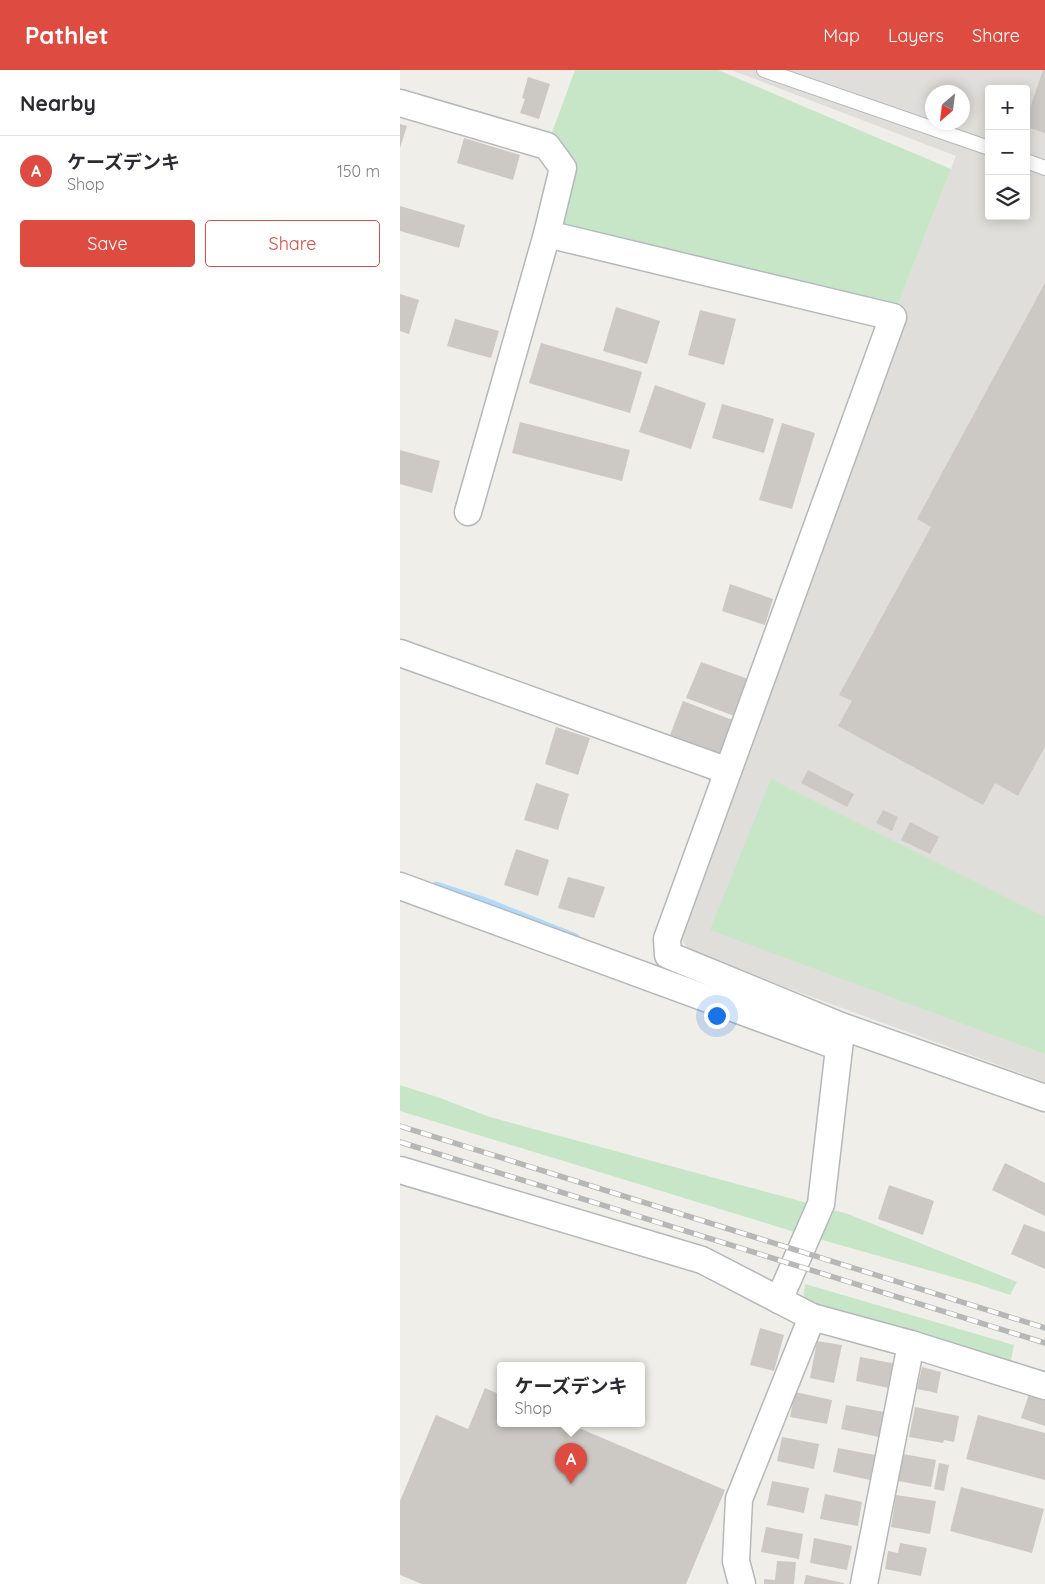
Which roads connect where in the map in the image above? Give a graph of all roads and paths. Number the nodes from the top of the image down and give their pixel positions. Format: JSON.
{"nodes":[{"id":1,"x":764,"y":70,"type":"edge"},
{"id":2,"x":400,"y":103,"type":"edge"},
{"id":3,"x":985,"y":147,"type":"edge"},
{"id":4,"x":1030,"y":162,"type":"edge"},
{"id":5,"x":1045,"y":168,"type":"edge"},
{"id":6,"x":548,"y":234,"type":"junction"},
{"id":7,"x":468,"y":512,"type":"dead end"},
{"id":8,"x":400,"y":653,"type":"edge"},
{"id":9,"x":728,"y":771,"type":"junction"},
{"id":10,"x":400,"y":886,"type":"edge"},
{"id":11,"x":840,"y":1036,"type":"junction"},
{"id":12,"x":1045,"y":1098,"type":"edge"},
{"id":13,"x":400,"y":1170,"type":"edge"},
{"id":14,"x":779,"y":1300,"type":"junction"},
{"id":15,"x":812,"y":1317,"type":"junction"},
{"id":16,"x":911,"y":1344,"type":"junction"},
{"id":17,"x":1045,"y":1386,"type":"edge"},
{"id":18,"x":742,"y":1584,"type":"edge"},
{"id":19,"x":864,"y":1584,"type":"edge"}],
"edges":[{"from":1,"to":3,"type":"lane"},
{"from":2,"to":6,"type":"street"},
{"from":4,"to":5,"type":"lane"},
{"from":6,"to":7,"type":"street"},
{"from":6,"to":9,"type":"street"},
{"from":8,"to":9,"type":"street"},
{"from":9,"to":11,"type":"street"},
{"from":10,"to":11,"type":"street"},
{"from":11,"to":12,"type":"street"},
{"from":11,"to":14,"type":"street"},
{"from":13,"to":14,"type":"street"},
{"from":14,"to":15,"type":"street"},
{"from":15,"to":16,"type":"street"},
{"from":15,"to":18,"type":"street"},
{"from":16,"to":17,"type":"street"},
{"from":16,"to":19,"type":"street"}]}
